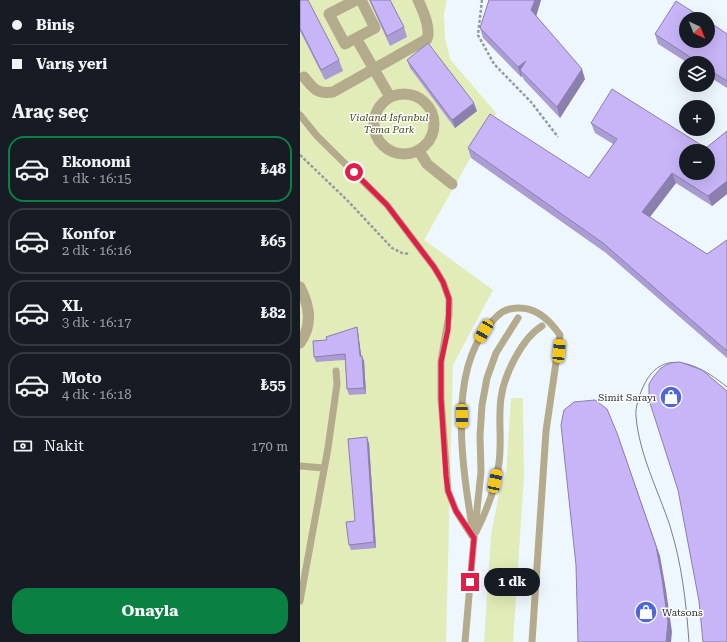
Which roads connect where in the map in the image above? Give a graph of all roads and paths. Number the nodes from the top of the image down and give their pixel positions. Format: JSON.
{"nodes":[{"id":1,"x":356,"y":0,"type":"edge"},
{"id":2,"x":361,"y":0,"type":"edge"},
{"id":3,"x":418,"y":0,"type":"edge"},
{"id":4,"x":482,"y":0,"type":"edge"},
{"id":5,"x":337,"y":4,"type":"edge"},
{"id":6,"x":356,"y":38,"type":"junction"},
{"id":7,"x":374,"y":70,"type":"junction"},
{"id":8,"x":304,"y":77,"type":"dead end"},
{"id":9,"x":390,"y":98,"type":"junction"},
{"id":10,"x":300,"y":115,"type":"edge"},
{"id":11,"x":558,"y":137,"type":"dead end"},
{"id":12,"x":419,"y":151,"type":"junction"},
{"id":13,"x":300,"y":155,"type":"edge"},
{"id":14,"x":452,"y":184,"type":"dead end"},
{"id":15,"x":423,"y":252,"type":"junction"},
{"id":16,"x":300,"y":287,"type":"edge"},
{"id":17,"x":518,"y":318,"type":"dead end"},
{"id":18,"x":542,"y":326,"type":"dead end"},
{"id":19,"x":300,"y":343,"type":"edge"},
{"id":20,"x":336,"y":371,"type":"dead end"},
{"id":21,"x":300,"y":466,"type":"edge"},
{"id":22,"x":323,"y":468,"type":"junction"},
{"id":23,"x":474,"y":538,"type":"junction"},
{"id":24,"x":300,"y":601,"type":"edge"},
{"id":25,"x":465,"y":642,"type":"edge"},
{"id":26,"x":532,"y":642,"type":"edge"}],
"edges":[{"from":1,"to":5,"type":"street"},
{"from":2,"to":6,"type":"street"},
{"from":3,"to":7,"type":"street"},
{"from":4,"to":11,"type":"path"},
{"from":5,"to":6,"type":"street"},
{"from":6,"to":7,"type":"street"},
{"from":7,"to":8,"type":"street"},
{"from":7,"to":9,"type":"street"},
{"from":9,"to":12,"type":"street"},
{"from":9,"to":12,"type":"street"},
{"from":10,"to":15,"type":"lane"},
{"from":12,"to":14,"type":"street"},
{"from":13,"to":15,"type":"path"},
{"from":15,"to":23,"type":"lane"},
{"from":16,"to":19,"type":"street"},
{"from":17,"to":23,"type":"lane"},
{"from":18,"to":23,"type":"lane"},
{"from":20,"to":22,"type":"lane"},
{"from":21,"to":22,"type":"lane"},
{"from":22,"to":24,"type":"lane"},
{"from":23,"to":25,"type":"lane"},
{"from":23,"to":26,"type":"lane"}]}
